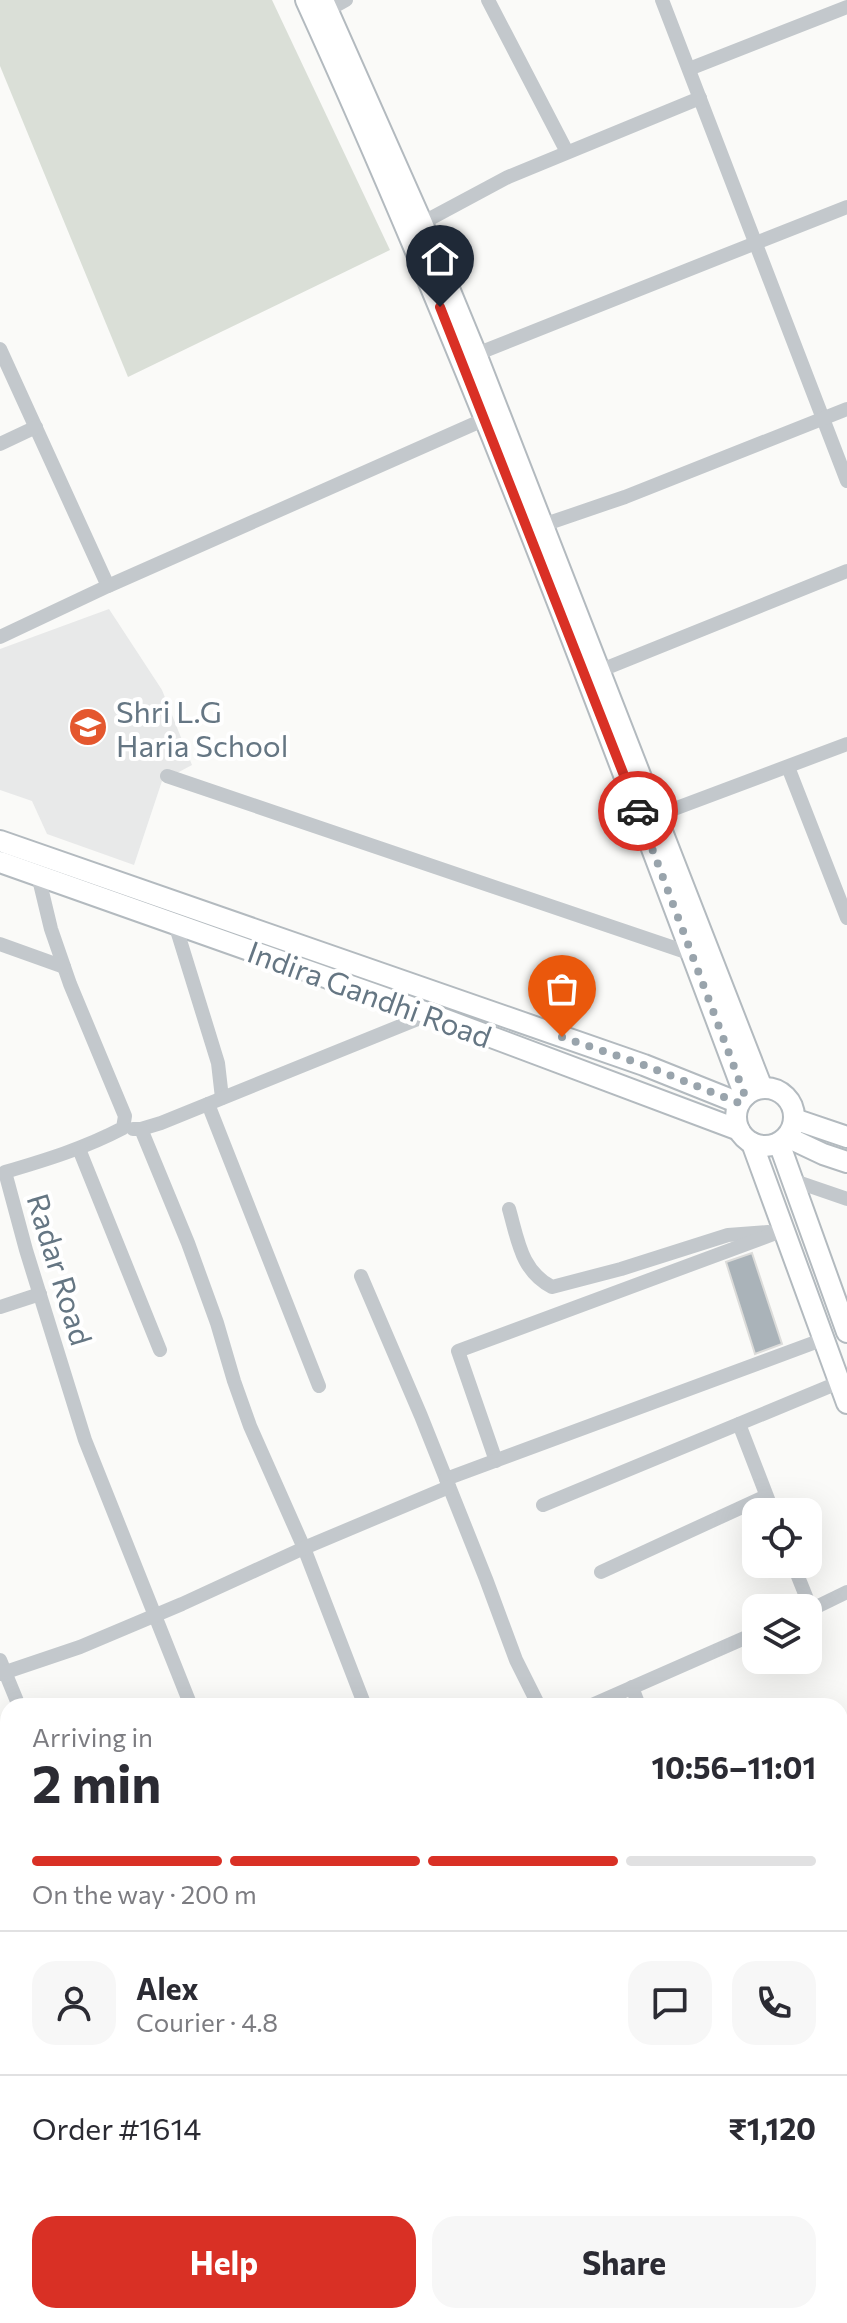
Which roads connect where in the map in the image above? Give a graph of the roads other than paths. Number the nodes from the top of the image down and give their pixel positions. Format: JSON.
{"nodes":[{"id":1,"x":346,"y":0,"type":"edge"},
{"id":2,"x":488,"y":0,"type":"edge"},
{"id":3,"x":662,"y":0,"type":"edge"},
{"id":4,"x":318,"y":7,"type":"edge"},
{"id":5,"x":847,"y":7,"type":"edge"},
{"id":6,"x":689,"y":69,"type":"junction"},
{"id":7,"x":700,"y":98,"type":"junction"},
{"id":8,"x":567,"y":152,"type":"junction"},
{"id":9,"x":847,"y":207,"type":"edge"},
{"id":10,"x":422,"y":223,"type":"junction"},
{"id":11,"x":755,"y":243,"type":"junction"},
{"id":12,"x":0,"y":349,"type":"edge"},
{"id":13,"x":469,"y":357,"type":"junction"},
{"id":14,"x":847,"y":409,"type":"edge"},
{"id":15,"x":492,"y":416,"type":"junction"},
{"id":16,"x":824,"y":419,"type":"junction"},
{"id":17,"x":36,"y":427,"type":"junction"},
{"id":18,"x":0,"y":444,"type":"edge"},
{"id":19,"x":847,"y":481,"type":"edge"},
{"id":20,"x":536,"y":528,"type":"junction"},
{"id":21,"x":847,"y":571,"type":"edge"},
{"id":22,"x":108,"y":586,"type":"junction"},
{"id":23,"x":0,"y":637,"type":"edge"},
{"id":24,"x":599,"y":671,"type":"junction"},
{"id":25,"x":847,"y":744,"type":"edge"},
{"id":26,"x":788,"y":767,"type":"junction"},
{"id":27,"x":167,"y":776,"type":"dead end"},
{"id":28,"x":650,"y":818,"type":"junction"},
{"id":29,"x":0,"y":841,"type":"edge"},
{"id":30,"x":0,"y":862,"type":"edge"},
{"id":31,"x":38,"y":875,"type":"junction"},
{"id":32,"x":847,"y":918,"type":"edge"},
{"id":33,"x":175,"y":924,"type":"junction"},
{"id":34,"x":0,"y":944,"type":"edge"},
{"id":35,"x":692,"y":954,"type":"junction"},
{"id":36,"x":64,"y":967,"type":"junction"},
{"id":37,"x":430,"y":1014,"type":"junction"},
{"id":38,"x":749,"y":1096,"type":"junction"},
{"id":39,"x":215,"y":1101,"type":"junction"},
{"id":40,"x":123,"y":1128,"type":"junction"},
{"id":41,"x":141,"y":1129,"type":"junction"},
{"id":42,"x":787,"y":1133,"type":"junction"},
{"id":43,"x":745,"y":1137,"type":"junction"},
{"id":44,"x":847,"y":1137,"type":"edge"},
{"id":45,"x":79,"y":1149,"type":"junction"},
{"id":46,"x":847,"y":1162,"type":"edge"},
{"id":47,"x":2,"y":1168,"type":"edge"},
{"id":48,"x":792,"y":1180,"type":"junction"},
{"id":49,"x":847,"y":1199,"type":"edge"},
{"id":50,"x":509,"y":1209,"type":"dead end"},
{"id":51,"x":784,"y":1230,"type":"junction"},
{"id":52,"x":361,"y":1276,"type":"dead end"},
{"id":53,"x":40,"y":1294,"type":"junction"},
{"id":54,"x":0,"y":1307,"type":"edge"},
{"id":55,"x":847,"y":1332,"type":"edge"},
{"id":56,"x":824,"y":1339,"type":"junction"},
{"id":57,"x":160,"y":1350,"type":"dead end"},
{"id":58,"x":840,"y":1382,"type":"junction"},
{"id":59,"x":319,"y":1386,"type":"dead end"},
{"id":60,"x":847,"y":1403,"type":"edge"},
{"id":61,"x":739,"y":1424,"type":"junction"},
{"id":62,"x":496,"y":1461,"type":"junction"},
{"id":63,"x":448,"y":1483,"type":"junction"},
{"id":64,"x":766,"y":1496,"type":"joint"},
{"id":65,"x":543,"y":1505,"type":"dead end"},
{"id":66,"x":304,"y":1548,"type":"junction"},
{"id":67,"x":601,"y":1572,"type":"dead end"},
{"id":68,"x":847,"y":1592,"type":"edge"},
{"id":69,"x":822,"y":1604,"type":"edge"},
{"id":70,"x":155,"y":1616,"type":"junction"},
{"id":71,"x":742,"y":1639,"type":"edge"},
{"id":72,"x":2,"y":1669,"type":"edge"},
{"id":73,"x":632,"y":1687,"type":"junction"},
{"id":74,"x":15,"y":1698,"type":"edge"},
{"id":75,"x":188,"y":1698,"type":"edge"},
{"id":76,"x":362,"y":1698,"type":"edge"},
{"id":77,"x":535,"y":1698,"type":"edge"},
{"id":78,"x":608,"y":1698,"type":"edge"},
{"id":79,"x":636,"y":1698,"type":"edge"}],
"edges":[{"from":1,"to":4,"type":"street"},
{"from":2,"to":8,"type":"street"},
{"from":3,"to":6,"type":"street"},
{"from":4,"to":10,"type":"main road"},
{"from":4,"to":13,"type":"main road"},
{"from":5,"to":6,"type":"street"},
{"from":6,"to":7,"type":"street"},
{"from":7,"to":8,"type":"street"},
{"from":7,"to":11,"type":"street"},
{"from":8,"to":10,"type":"street"},
{"from":9,"to":11,"type":"street"},
{"from":10,"to":13,"type":"main road"},
{"from":11,"to":13,"type":"street"},
{"from":11,"to":16,"type":"street"},
{"from":12,"to":17,"type":"street"},
{"from":13,"to":15,"type":"main road"},
{"from":14,"to":16,"type":"street"},
{"from":15,"to":20,"type":"main road"},
{"from":15,"to":22,"type":"street"},
{"from":16,"to":19,"type":"street"},
{"from":16,"to":20,"type":"street"},
{"from":17,"to":18,"type":"street"},
{"from":17,"to":22,"type":"street"},
{"from":20,"to":24,"type":"main road"},
{"from":20,"to":28,"type":"main road"},
{"from":21,"to":24,"type":"street"},
{"from":22,"to":23,"type":"street"},
{"from":24,"to":28,"type":"main road"},
{"from":25,"to":26,"type":"street"},
{"from":26,"to":28,"type":"street"},
{"from":26,"to":32,"type":"street"},
{"from":27,"to":35,"type":"street"},
{"from":28,"to":35,"type":"main road"},
{"from":28,"to":38,"type":"main road"},
{"from":29,"to":38,"type":"main road","name":"Indira Gandhi Road"},
{"from":30,"to":31,"type":"main road","name":"Indira Gandhi Road"},
{"from":31,"to":33,"type":"main road","name":"Indira Gandhi Road"},
{"from":31,"to":36,"type":"street"},
{"from":33,"to":37,"type":"main road","name":"Indira Gandhi Road"},
{"from":33,"to":39,"type":"street"},
{"from":34,"to":36,"type":"street"},
{"from":35,"to":38,"type":"main road"},
{"from":36,"to":40,"type":"street"},
{"from":37,"to":39,"type":"street"},
{"from":37,"to":43,"type":"main road","name":"Indira Gandhi Road"},
{"from":38,"to":42,"type":"main road"},
{"from":38,"to":43,"type":"main road"},
{"from":39,"to":41,"type":"street"},
{"from":39,"to":59,"type":"street"},
{"from":40,"to":41,"type":"street"},
{"from":40,"to":45,"type":"street","name":"Radar Road"},
{"from":41,"to":66,"type":"street"},
{"from":42,"to":43,"type":"main road"},
{"from":42,"to":44,"type":"main road"},
{"from":42,"to":46,"type":"main road"},
{"from":42,"to":48,"type":"main road"},
{"from":43,"to":51,"type":"main road"},
{"from":45,"to":47,"type":"street","name":"Radar Road"},
{"from":45,"to":57,"type":"street"},
{"from":47,"to":53,"type":"street","name":"Radar Road"},
{"from":48,"to":49,"type":"street"},
{"from":48,"to":55,"type":"main road"},
{"from":50,"to":51,"type":"street"},
{"from":51,"to":56,"type":"main road"},
{"from":51,"to":62,"type":"street"},
{"from":52,"to":63,"type":"street"},
{"from":53,"to":54,"type":"street"},
{"from":53,"to":70,"type":"street","name":"Radar Road"},
{"from":56,"to":58,"type":"main road"},
{"from":56,"to":62,"type":"street"},
{"from":58,"to":60,"type":"main road"},
{"from":58,"to":61,"type":"street"},
{"from":61,"to":64,"type":"street"},
{"from":61,"to":65,"type":"street"},
{"from":62,"to":63,"type":"street"},
{"from":63,"to":66,"type":"street"},
{"from":63,"to":77,"type":"street"},
{"from":64,"to":67,"type":"street"},
{"from":66,"to":70,"type":"street"},
{"from":66,"to":76,"type":"street"},
{"from":68,"to":69,"type":"street"},
{"from":70,"to":72,"type":"street"},
{"from":70,"to":75,"type":"street","name":"Radar Road"},
{"from":71,"to":73,"type":"street"},
{"from":72,"to":74,"type":"street"},
{"from":73,"to":78,"type":"street"},
{"from":73,"to":79,"type":"street"}]}
